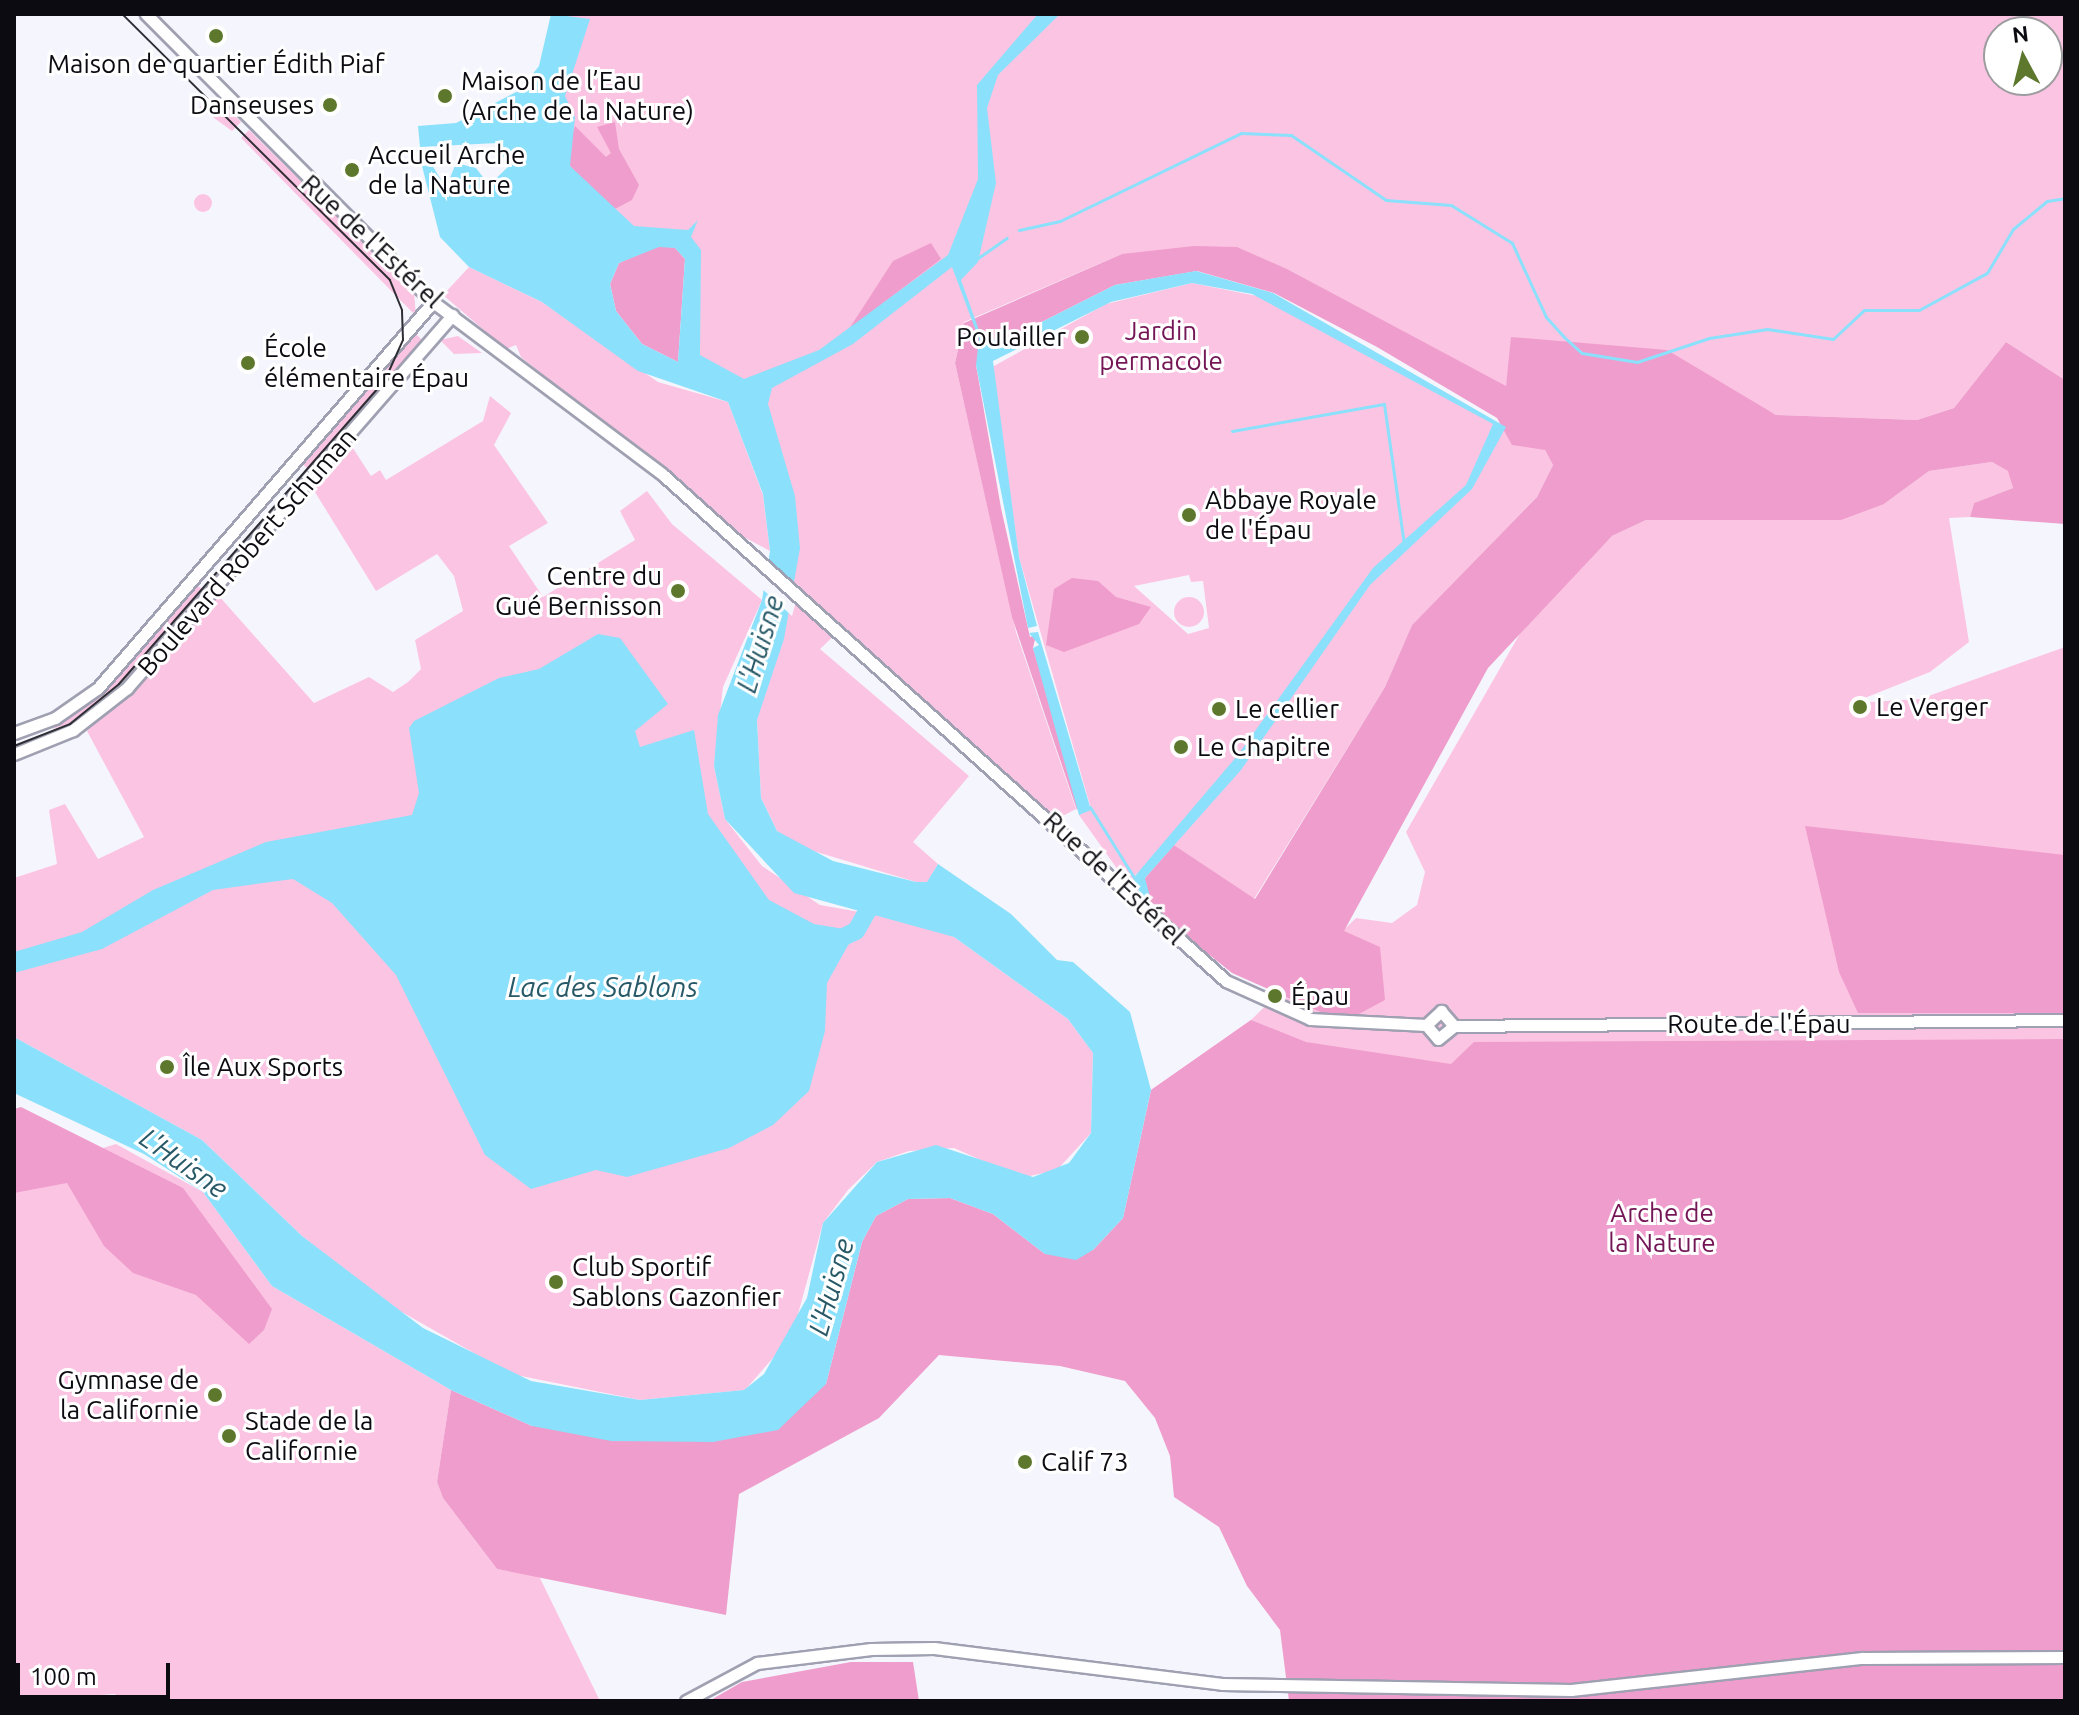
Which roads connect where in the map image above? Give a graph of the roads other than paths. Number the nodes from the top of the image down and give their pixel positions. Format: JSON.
{"nodes":[{"id":1,"x":146,"y":14,"type":"edge"},
{"id":2,"x":433,"y":302,"type":"junction"},
{"id":3,"x":452,"y":315,"type":"junction"},
{"id":4,"x":14,"y":733,"type":"edge"},
{"id":5,"x":14,"y":754,"type":"edge"},
{"id":6,"x":2065,"y":1020,"type":"edge"},
{"id":7,"x":1426,"y":1025,"type":"junction"},
{"id":8,"x":1454,"y":1026,"type":"junction"},
{"id":9,"x":2065,"y":1657,"type":"edge"},
{"id":10,"x":686,"y":1701,"type":"edge"}],
"edges":[{"from":1,"to":2,"type":"street","name":"Rue de l'Estérel"},
{"from":2,"to":3,"type":"street","name":"Rue de l'Estérel"},
{"from":2,"to":4,"type":"street","name":"Boulevard Robert Schuman"},
{"from":3,"to":5,"type":"street","name":"Boulevard Robert Schuman"},
{"from":3,"to":7,"type":"street","name":"Rue de l'Estérel"},
{"from":6,"to":8,"type":"street","name":"Route de l'Épau"},
{"from":7,"to":8,"type":"street"},
{"from":7,"to":8,"type":"street"},
{"from":9,"to":10,"type":"street"}]}
